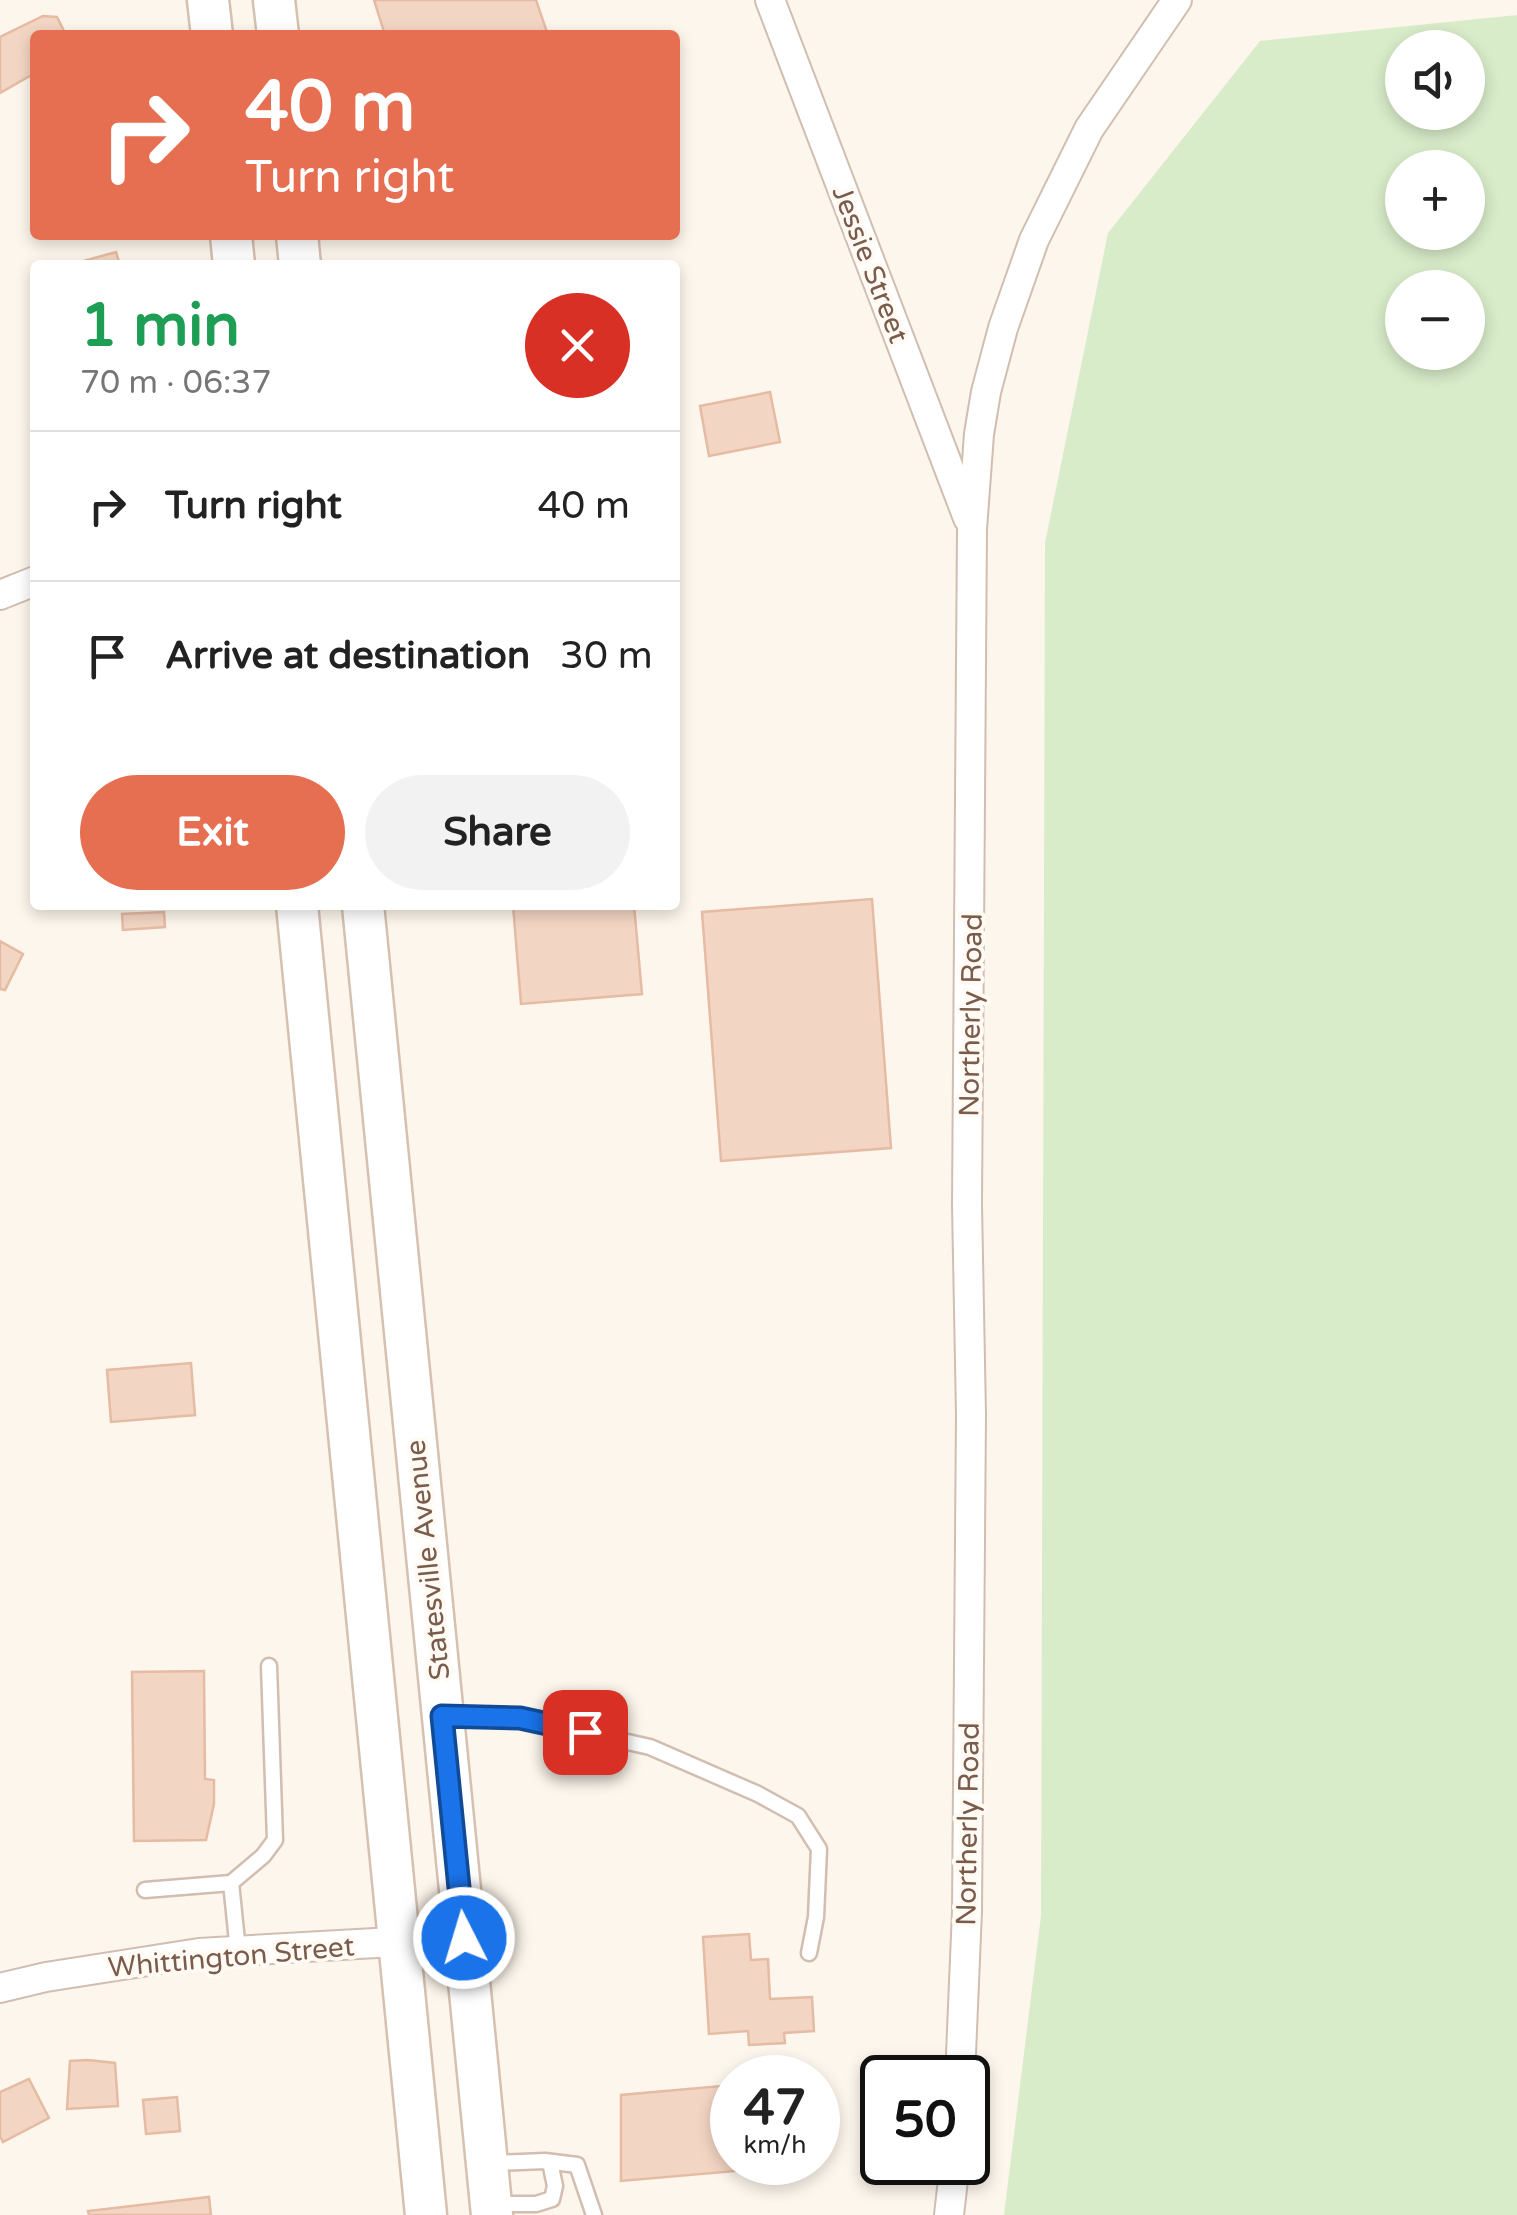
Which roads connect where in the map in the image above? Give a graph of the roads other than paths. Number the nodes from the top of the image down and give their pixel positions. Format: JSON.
{"nodes":[{"id":1,"x":208,"y":0,"type":"edge"},
{"id":2,"x":274,"y":0,"type":"edge"},
{"id":3,"x":770,"y":0,"type":"edge"},
{"id":4,"x":1177,"y":0,"type":"edge"},
{"id":5,"x":211,"y":30,"type":"edge"},
{"id":6,"x":277,"y":30,"type":"edge"},
{"id":7,"x":972,"y":529,"type":"junction"},
{"id":8,"x":30,"y":584,"type":"edge"},
{"id":9,"x":0,"y":596,"type":"edge"},
{"id":10,"x":298,"y":910,"type":"edge"},
{"id":11,"x":363,"y":910,"type":"edge"},
{"id":12,"x":269,"y":1666,"type":"dead end"},
{"id":13,"x":442,"y":1716,"type":"junction"},
{"id":14,"x":231,"y":1883,"type":"junction"},
{"id":15,"x":145,"y":1890,"type":"dead end"},
{"id":16,"x":464,"y":1938,"type":"junction"},
{"id":17,"x":399,"y":1942,"type":"junction"},
{"id":18,"x":238,"y":1951,"type":"junction"},
{"id":19,"x":810,"y":1953,"type":"dead end"},
{"id":20,"x":0,"y":1988,"type":"edge"},
{"id":21,"x":961,"y":2055,"type":"edge"},
{"id":22,"x":550,"y":2162,"type":"junction"},
{"id":23,"x":486,"y":2164,"type":"junction"},
{"id":24,"x":952,"y":2185,"type":"edge"},
{"id":25,"x":491,"y":2210,"type":"edge"},
{"id":26,"x":426,"y":2215,"type":"edge"},
{"id":27,"x":594,"y":2215,"type":"edge"},
{"id":28,"x":950,"y":2215,"type":"edge"}],
"edges":[{"from":1,"to":5,"type":"main road"},
{"from":2,"to":6,"type":"main road"},
{"from":3,"to":7,"type":"street","name":"Jessie Street"},
{"from":4,"to":7,"type":"street","name":"Northerly Road"},
{"from":7,"to":21,"type":"street","name":"Northerly Road"},
{"from":8,"to":9,"type":"street"},
{"from":10,"to":17,"type":"main road"},
{"from":11,"to":13,"type":"main road","name":"Statesville Avenue"},
{"from":12,"to":14,"type":"lane"},
{"from":13,"to":16,"type":"main road","name":"Statesville Avenue"},
{"from":13,"to":19,"type":"lane"},
{"from":14,"to":15,"type":"lane"},
{"from":14,"to":18,"type":"lane"},
{"from":16,"to":17,"type":"street","name":"Whittington Street"},
{"from":16,"to":23,"type":"main road","name":"Statesville Avenue"},
{"from":17,"to":18,"type":"street","name":"Whittington Street"},
{"from":17,"to":26,"type":"main road"},
{"from":18,"to":20,"type":"street","name":"Whittington Street"},
{"from":22,"to":23,"type":"lane"},
{"from":22,"to":25,"type":"lane"},
{"from":22,"to":27,"type":"lane"},
{"from":23,"to":25,"type":"main road","name":"Statesville Avenue"},
{"from":24,"to":28,"type":"street"}]}
